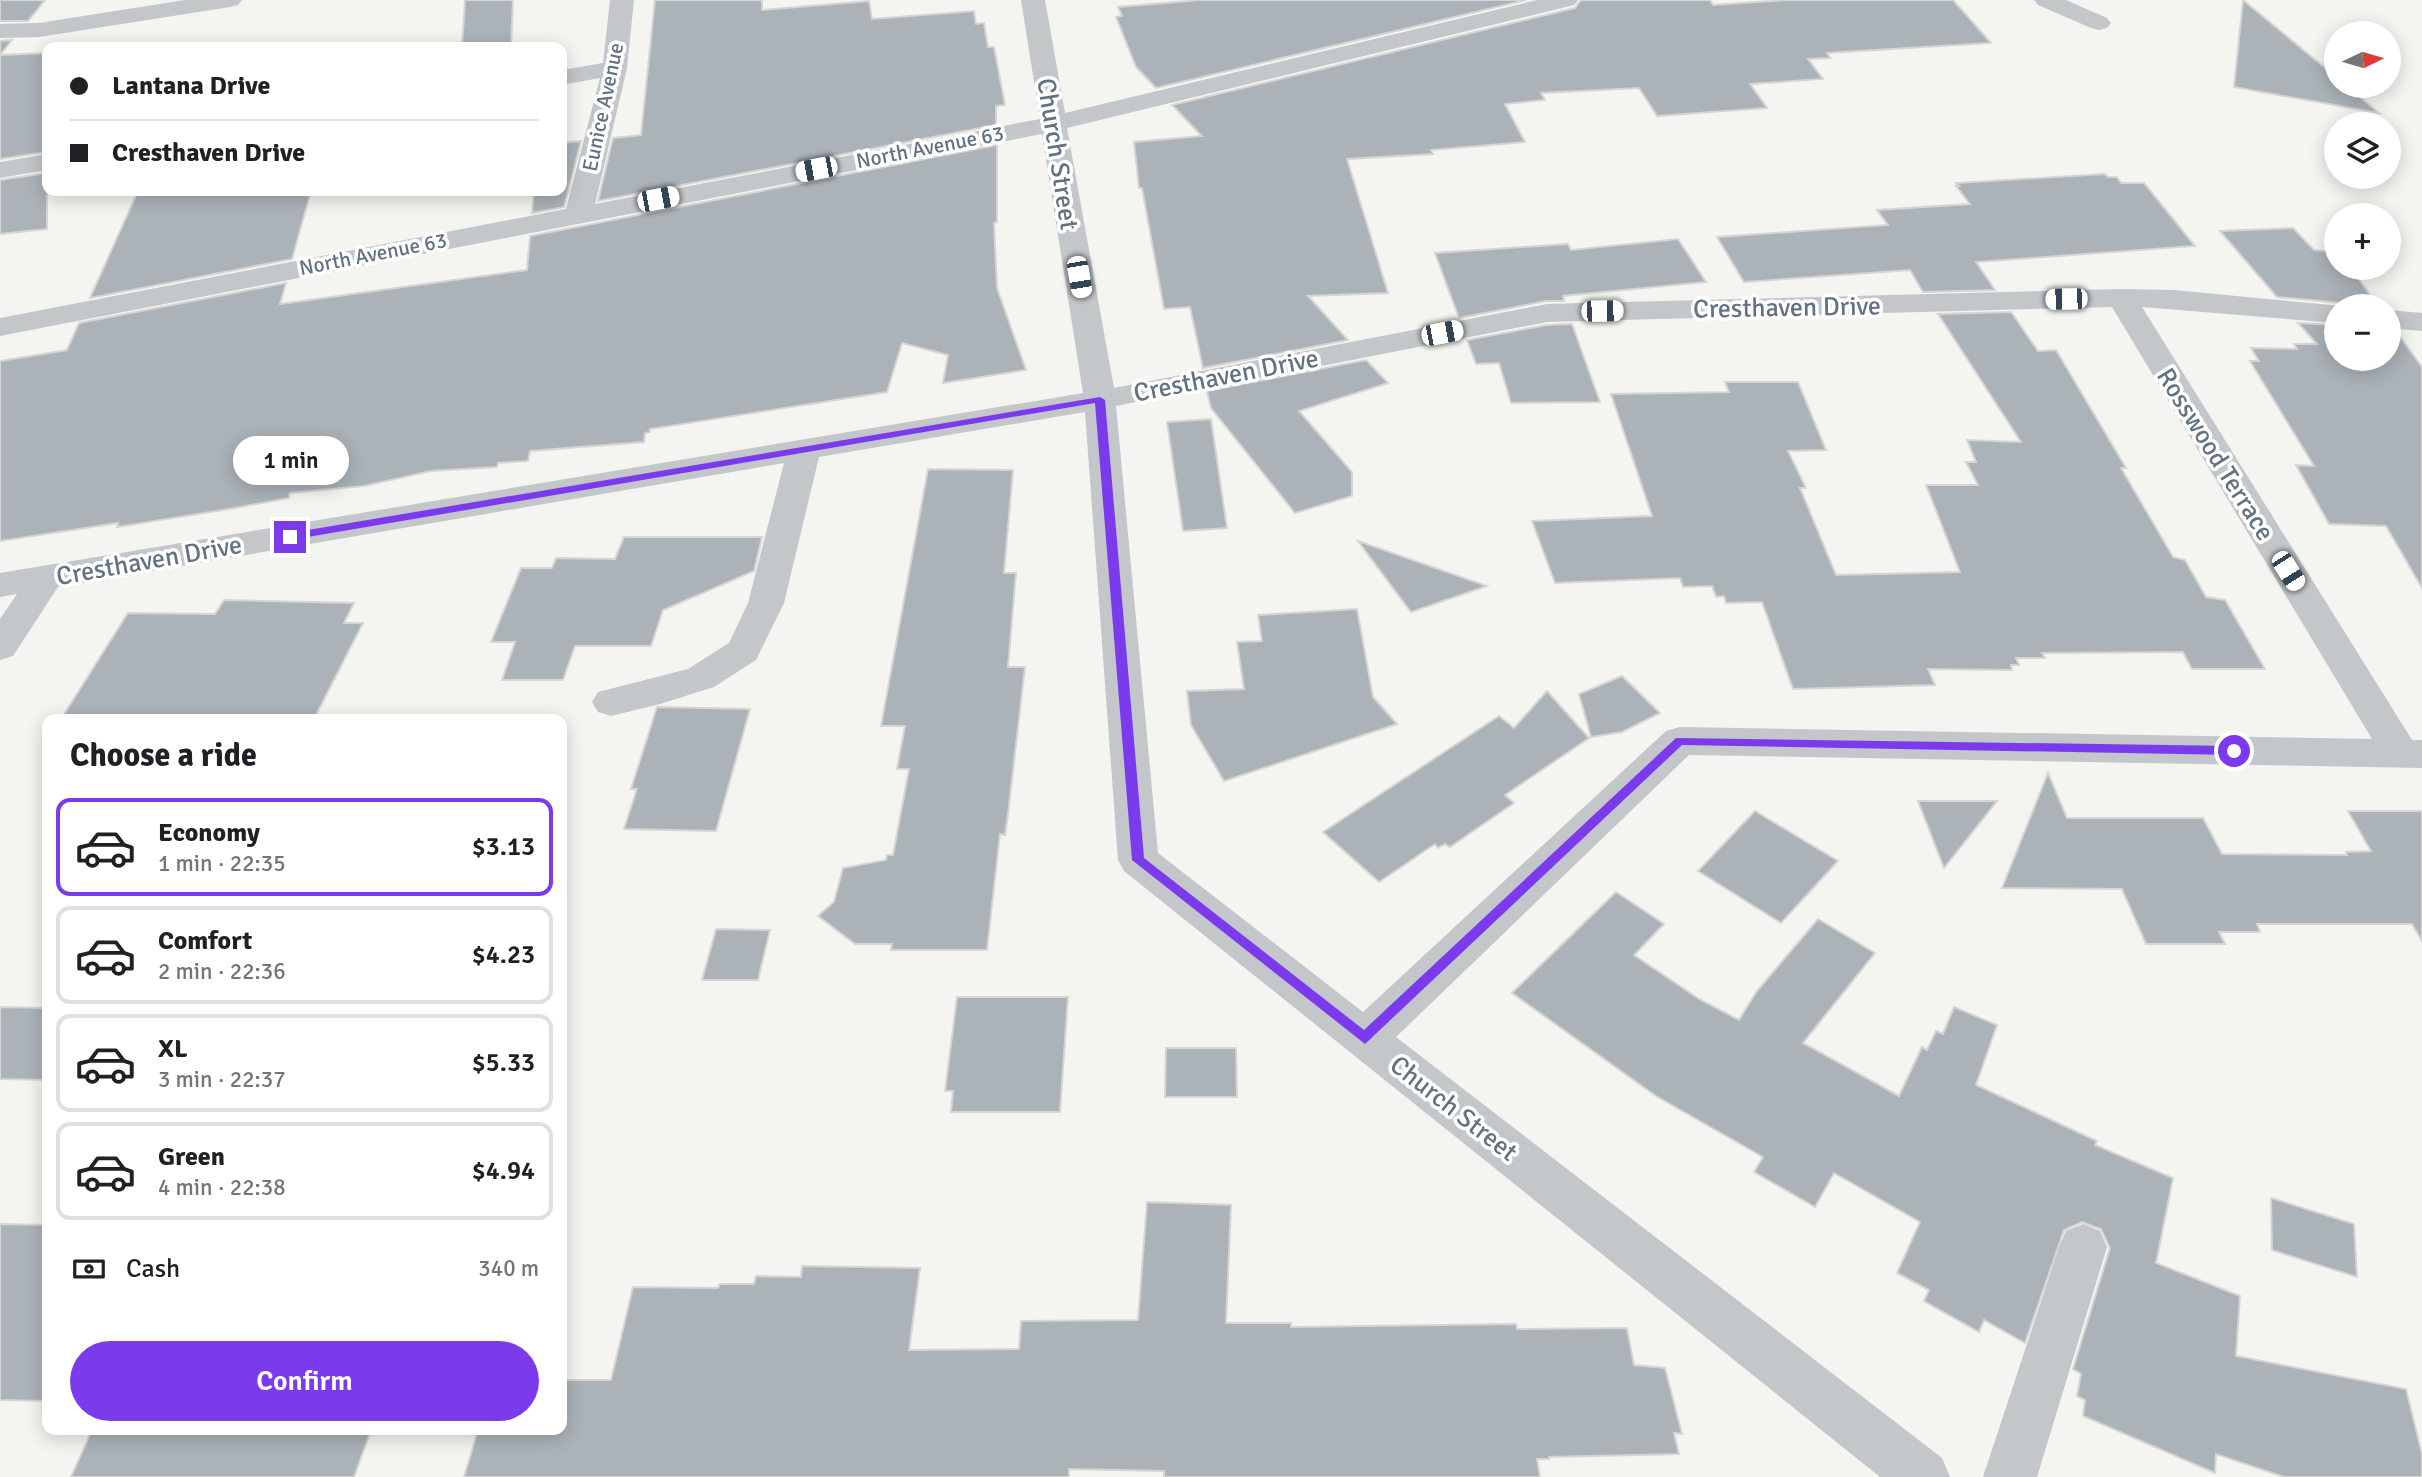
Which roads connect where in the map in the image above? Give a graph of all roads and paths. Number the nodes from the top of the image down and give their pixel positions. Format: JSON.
{"nodes":[{"id":1,"x":230,"y":0,"type":"edge"},
{"id":2,"x":622,"y":0,"type":"edge"},
{"id":3,"x":1033,"y":0,"type":"edge"},
{"id":4,"x":1566,"y":0,"type":"edge"},
{"id":5,"x":2046,"y":0,"type":"edge"},
{"id":6,"x":2099,"y":23,"type":"dead end"},
{"id":7,"x":0,"y":31,"type":"edge"},
{"id":8,"x":615,"y":68,"type":"junction"},
{"id":9,"x":567,"y":76,"type":"edge"},
{"id":10,"x":1052,"y":124,"type":"junction"},
{"id":11,"x":42,"y":163,"type":"edge"},
{"id":12,"x":0,"y":170,"type":"edge"},
{"id":13,"x":579,"y":214,"type":"junction"},
{"id":14,"x":2121,"y":298,"type":"junction"},
{"id":15,"x":2324,"y":313,"type":"edge"},
{"id":16,"x":2401,"y":320,"type":"edge"},
{"id":17,"x":2422,"y":322,"type":"edge"},
{"id":18,"x":0,"y":327,"type":"edge"},
{"id":19,"x":1100,"y":400,"type":"junction"},
{"id":20,"x":804,"y":450,"type":"junction"},
{"id":21,"x":46,"y":578,"type":"junction"},
{"id":22,"x":0,"y":585,"type":"edge"},
{"id":23,"x":0,"y":647,"type":"edge"},
{"id":24,"x":611,"y":702,"type":"dead end"},
{"id":25,"x":2411,"y":754,"type":"edge"},
{"id":26,"x":1365,"y":1038,"type":"junction"},
{"id":27,"x":2083,"y":1247,"type":"dead end"},
{"id":28,"x":1923,"y":1477,"type":"edge"},
{"id":29,"x":2010,"y":1477,"type":"edge"}],
"edges":[{"from":1,"to":7,"type":"street"},
{"from":2,"to":8,"type":"street","name":"Eunice Avenue"},
{"from":3,"to":10,"type":"street","name":"Church Street"},
{"from":4,"to":10,"type":"street","name":"North Avenue 63"},
{"from":5,"to":6,"type":"street"},
{"from":8,"to":9,"type":"street"},
{"from":8,"to":13,"type":"street","name":"Eunice Avenue"},
{"from":10,"to":13,"type":"street","name":"North Avenue 63"},
{"from":10,"to":19,"type":"street","name":"Church Street"},
{"from":11,"to":12,"type":"street"},
{"from":13,"to":18,"type":"street","name":"North Avenue 63"},
{"from":14,"to":15,"type":"street","name":"Cresthaven Drive"},
{"from":14,"to":19,"type":"street","name":"Cresthaven Drive"},
{"from":14,"to":25,"type":"street","name":"Rosswood Terrace"},
{"from":16,"to":17,"type":"street"},
{"from":19,"to":20,"type":"street","name":"Cresthaven Drive"},
{"from":19,"to":26,"type":"street","name":"Church Street"},
{"from":20,"to":21,"type":"street","name":"Cresthaven Drive"},
{"from":20,"to":24,"type":"street"},
{"from":21,"to":22,"type":"street","name":"Cresthaven Drive"},
{"from":21,"to":23,"type":"street"},
{"from":25,"to":26,"type":"street"},
{"from":26,"to":28,"type":"street","name":"Church Street"},
{"from":27,"to":29,"type":"street"}]}
